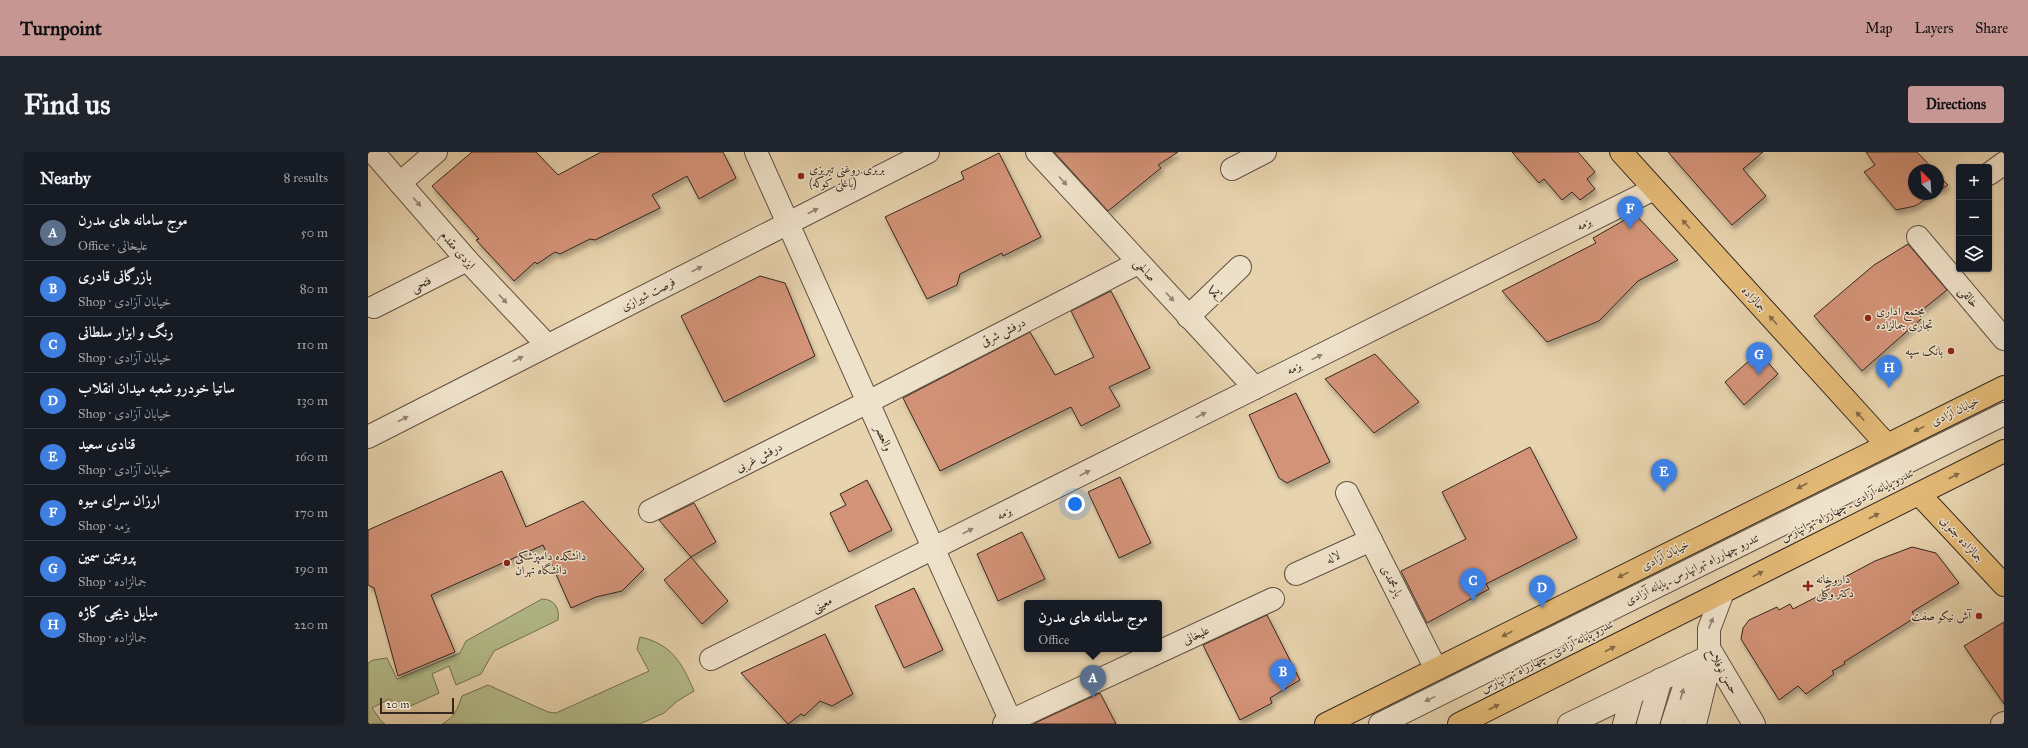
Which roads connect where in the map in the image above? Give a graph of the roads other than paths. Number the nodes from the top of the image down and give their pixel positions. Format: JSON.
{"nodes":[{"id":1,"x":373,"y":152,"type":"edge"},
{"id":2,"x":436,"y":152,"type":"edge"},
{"id":3,"x":756,"y":152,"type":"edge"},
{"id":4,"x":928,"y":152,"type":"edge"},
{"id":5,"x":1037,"y":152,"type":"edge"},
{"id":6,"x":1266,"y":152,"type":"edge"},
{"id":7,"x":1621,"y":152,"type":"edge"},
{"id":8,"x":2004,"y":163,"type":"edge"},
{"id":9,"x":1232,"y":169,"type":"dead end"},
{"id":10,"x":1992,"y":172,"type":"edge"},
{"id":11,"x":400,"y":182,"type":"junction"},
{"id":12,"x":1654,"y":189,"type":"junction"},
{"id":13,"x":788,"y":223,"type":"junction"},
{"id":14,"x":1918,"y":237,"type":"dead end"},
{"id":15,"x":467,"y":260,"type":"junction"},
{"id":16,"x":1138,"y":263,"type":"junction"},
{"id":17,"x":1240,"y":267,"type":"dead end"},
{"id":18,"x":374,"y":307,"type":"dead end"},
{"id":19,"x":1188,"y":318,"type":"junction"},
{"id":20,"x":2004,"y":340,"type":"edge"},
{"id":21,"x":547,"y":345,"type":"junction"},
{"id":22,"x":2004,"y":387,"type":"edge"},
{"id":23,"x":1255,"y":388,"type":"junction"},
{"id":24,"x":868,"y":402,"type":"junction"},
{"id":25,"x":2004,"y":414,"type":"edge"},
{"id":26,"x":2004,"y":426,"type":"edge"},
{"id":27,"x":368,"y":437,"type":"edge"},
{"id":28,"x":1887,"y":445,"type":"junction"},
{"id":29,"x":2004,"y":452,"type":"edge"},
{"id":30,"x":1347,"y":493,"type":"dead end"},
{"id":31,"x":1920,"y":494,"type":"junction"},
{"id":32,"x":650,"y":511,"type":"dead end"},
{"id":33,"x":1371,"y":540,"type":"junction"},
{"id":34,"x":934,"y":548,"type":"junction"},
{"id":35,"x":1296,"y":574,"type":"dead end"},
{"id":36,"x":2004,"y":585,"type":"edge"},
{"id":37,"x":1723,"y":592,"type":"junction"},
{"id":38,"x":1273,"y":599,"type":"dead end"},
{"id":39,"x":1162,"y":651,"type":"edge"},
{"id":40,"x":1160,"y":652,"type":"edge"},
{"id":41,"x":1712,"y":655,"type":"junction"},
{"id":42,"x":711,"y":659,"type":"dead end"},
{"id":43,"x":1691,"y":664,"type":"junction"},
{"id":44,"x":1436,"y":669,"type":"junction"},
{"id":45,"x":1661,"y":679,"type":"junction"},
{"id":46,"x":1633,"y":693,"type":"junction"},
{"id":47,"x":1604,"y":715,"type":"edge"},
{"id":48,"x":1575,"y":722,"type":"edge"},
{"id":49,"x":1009,"y":723,"type":"edge"},
{"id":50,"x":1326,"y":724,"type":"edge"},
{"id":51,"x":1380,"y":724,"type":"edge"},
{"id":52,"x":1412,"y":724,"type":"edge"},
{"id":53,"x":1459,"y":724,"type":"edge"},
{"id":54,"x":1624,"y":724,"type":"edge"},
{"id":55,"x":1648,"y":724,"type":"edge"},
{"id":56,"x":1672,"y":724,"type":"edge"},
{"id":57,"x":1695,"y":724,"type":"edge"},
{"id":58,"x":1754,"y":724,"type":"edge"}],
"edges":[{"from":1,"to":11,"type":"street","name":"ایزدی مقدم"},
{"from":2,"to":11,"type":"street"},
{"from":3,"to":13,"type":"street","name":"والعصر"},
{"from":13,"to":4,"type":"street","name":"فرصت شیرازی","one_way":true},
{"from":5,"to":16,"type":"street","name":"صالحی","one_way":true},
{"from":6,"to":9,"type":"street"},
{"from":7,"to":12,"type":"main road","name":"جمالزاده"},
{"from":8,"to":10,"type":"street"},
{"from":11,"to":15,"type":"street","name":"ایزدی مقدم","one_way":true},
{"from":23,"to":12,"type":"street","name":"بزمه","one_way":true},
{"from":28,"to":12,"type":"main road","name":"جمالزاده","one_way":true},
{"from":21,"to":13,"type":"street","name":"فرصت شیرازی","one_way":true},
{"from":13,"to":24,"type":"street","name":"والعصر"},
{"from":14,"to":20,"type":"street","name":"خالقی"},
{"from":15,"to":18,"type":"street","name":"فتحی"},
{"from":15,"to":21,"type":"street","name":"ایزدی مقدم","one_way":true},
{"from":16,"to":19,"type":"street","name":"صالحی","one_way":true},
{"from":16,"to":24,"type":"street","name":"درفش شرقی"},
{"from":17,"to":19,"type":"street","name":"یکم"},
{"from":19,"to":23,"type":"street","name":"صالحی"},
{"from":27,"to":21,"type":"street","name":"فرصت شیرازی","one_way":true},
{"from":22,"to":28,"type":"main road","name":"خیابان آزادی","one_way":true},
{"from":34,"to":23,"type":"street","name":"بزمه","one_way":true},
{"from":24,"to":32,"type":"street","name":"درفش غربی"},
{"from":24,"to":34,"type":"street","name":"والعصر"},
{"from":25,"to":51,"type":"street","name":"تندرو چهارراه تهرانپارس ـ پایانه آزادی","one_way":true},
{"from":26,"to":52,"type":"street","name":"تندرو پایانه آزادی ـ چهارراه تهرانپارس"},
{"from":28,"to":44,"type":"main road","name":"خیابان آزادی","one_way":true},
{"from":31,"to":29,"type":"main road","one_way":true},
{"from":30,"to":33,"type":"street","name":"یارمحمدی"},
{"from":31,"to":36,"type":"main road","name":"جمالزاده جنوبی"},
{"from":37,"to":31,"type":"main road","one_way":true},
{"from":33,"to":35,"type":"street","name":"لاله"},
{"from":33,"to":44,"type":"street","name":"یارمحمدی"},
{"from":34,"to":42,"type":"street","name":"معینی"},
{"from":34,"to":49,"type":"street","name":"والعصر"},
{"from":41,"to":37,"type":"street","name":"حسن نوفلاح","one_way":true},
{"from":53,"to":37,"type":"main road","one_way":true},
{"from":38,"to":39,"type":"street","name":"علیخانی"},
{"from":40,"to":49,"type":"street","name":"علیخانی"},
{"from":41,"to":43,"type":"street"},
{"from":41,"to":57,"type":"street"},
{"from":41,"to":58,"type":"street","name":"حسن نوفلاح"},
{"from":43,"to":45,"type":"street"},
{"from":56,"to":43,"type":"street","one_way":true},
{"from":44,"to":50,"type":"main road","name":"خیابان آزادی"},
{"from":45,"to":46,"type":"street"},
{"from":45,"to":55,"type":"street"},
{"from":46,"to":47,"type":"street"},
{"from":46,"to":54,"type":"street"},
{"from":47,"to":48,"type":"street"}]}
